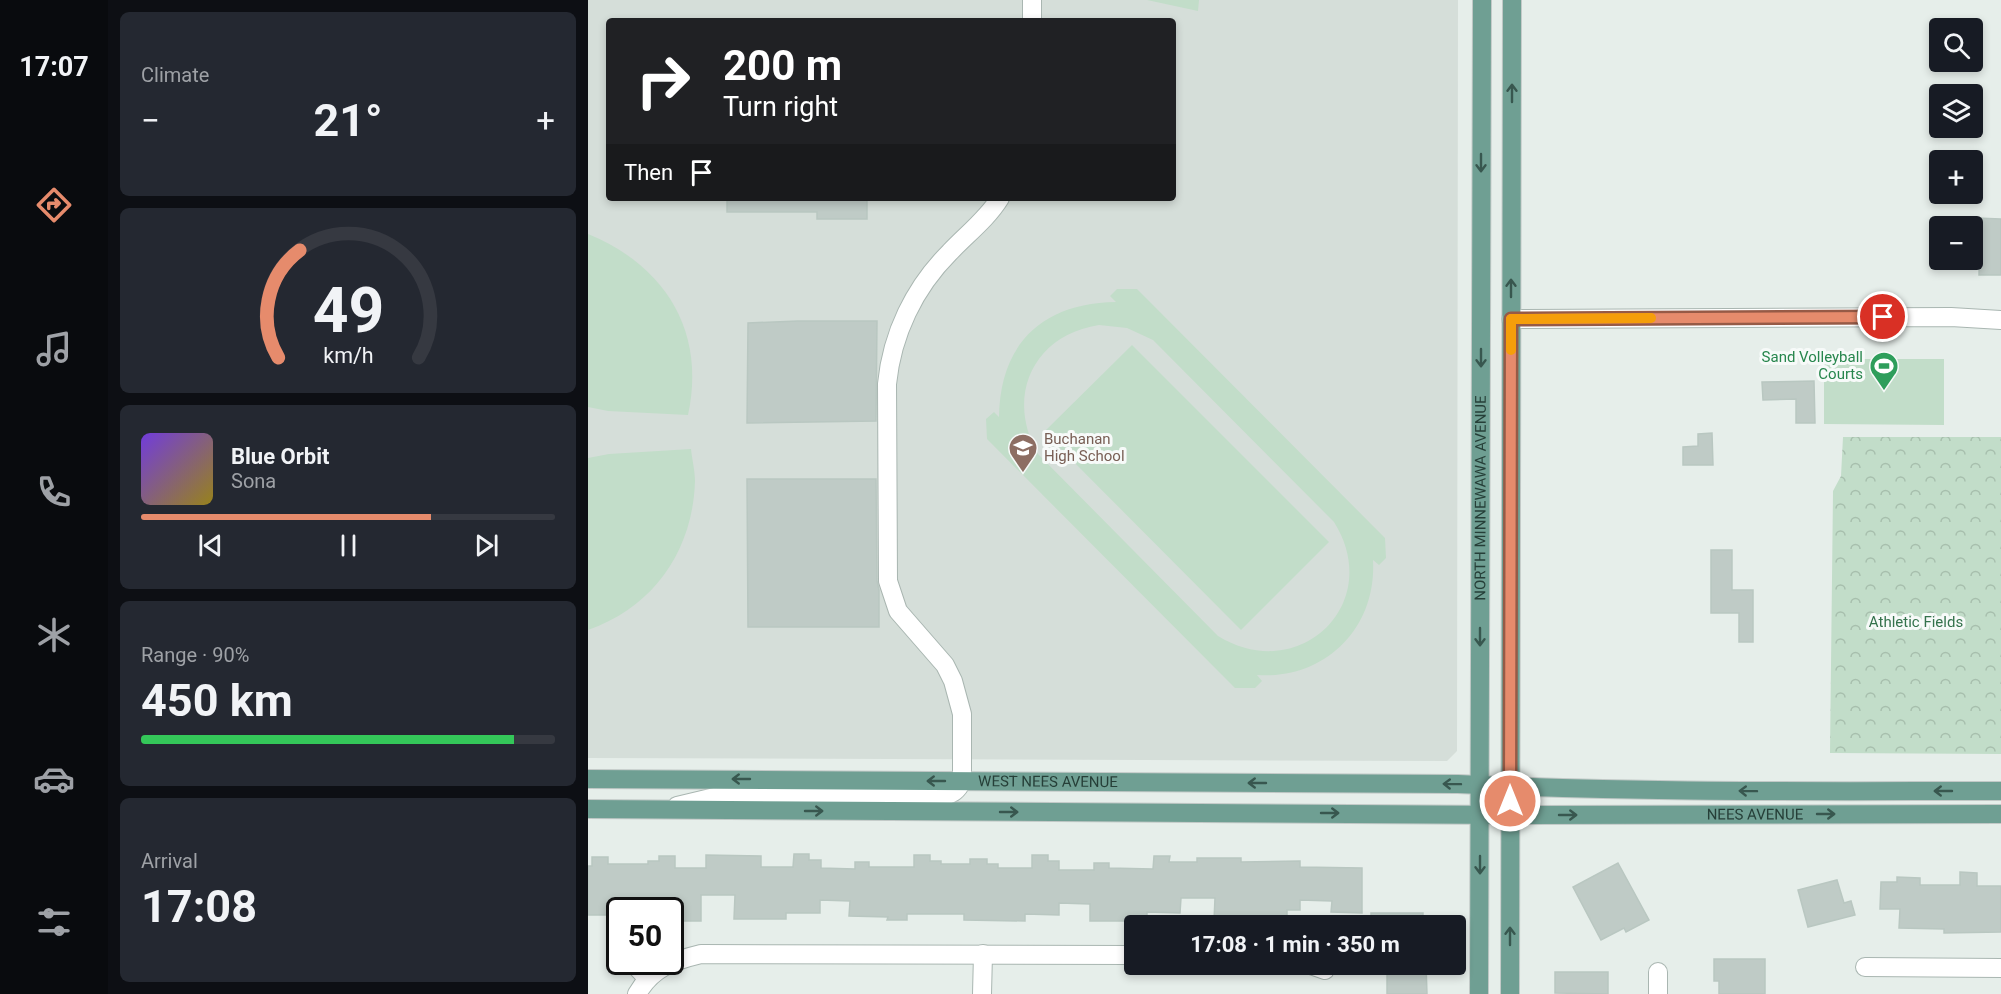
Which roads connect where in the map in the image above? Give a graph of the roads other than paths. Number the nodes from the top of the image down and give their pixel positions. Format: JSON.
{"nodes":[{"id":1,"x":1032,"y":0,"type":"edge"},
{"id":2,"x":1482,"y":0,"type":"edge"},
{"id":3,"x":1512,"y":0,"type":"edge"},
{"id":4,"x":1032,"y":18,"type":"edge"},
{"id":5,"x":998,"y":201,"type":"edge"},
{"id":6,"x":1481,"y":319,"type":"junction"},
{"id":7,"x":1511,"y":319,"type":"junction"},
{"id":8,"x":2001,"y":320,"type":"edge"},
{"id":9,"x":588,"y":778,"type":"edge"},
{"id":10,"x":962,"y":781,"type":"junction"},
{"id":11,"x":1480,"y":785,"type":"junction"},
{"id":12,"x":1510,"y":787,"type":"junction"},
{"id":13,"x":2001,"y":791,"type":"edge"},
{"id":14,"x":588,"y":809,"type":"edge"},
{"id":15,"x":658,"y":810,"type":"junction"},
{"id":16,"x":1479,"y":814,"type":"junction"},
{"id":17,"x":2001,"y":814,"type":"edge"},
{"id":18,"x":1510,"y":815,"type":"junction"},
{"id":19,"x":983,"y":954,"type":"junction"},
{"id":20,"x":1124,"y":955,"type":"edge"},
{"id":21,"x":1865,"y":967,"type":"dead end"},
{"id":22,"x":2001,"y":968,"type":"edge"},
{"id":23,"x":1659,"y":972,"type":"dead end"},
{"id":24,"x":644,"y":975,"type":"edge"},
{"id":25,"x":647,"y":978,"type":"junction"},
{"id":26,"x":637,"y":994,"type":"edge"},
{"id":27,"x":982,"y":994,"type":"edge"},
{"id":28,"x":1479,"y":994,"type":"edge"},
{"id":29,"x":1510,"y":994,"type":"edge"},
{"id":30,"x":1658,"y":994,"type":"edge"}],
"edges":[{"from":1,"to":4,"type":"street"},
{"from":2,"to":6,"type":"main road","name":"NORTH MINNEWAWA AVENUE","one_way":true},
{"from":7,"to":3,"type":"main road","name":"NORTH MINNEWAWA AVENUE","one_way":true},
{"from":5,"to":10,"type":"street"},
{"from":6,"to":7,"type":"main road"},
{"from":6,"to":11,"type":"main road","name":"NORTH MINNEWAWA AVENUE","one_way":true},
{"from":7,"to":8,"type":"street"},
{"from":7,"to":12,"type":"main road","name":"NORTH MINNEWAWA AVENUE"},
{"from":10,"to":9,"type":"main road","name":"WEST NEES AVENUE","one_way":true},
{"from":11,"to":10,"type":"main road","name":"WEST NEES AVENUE","one_way":true},
{"from":10,"to":15,"type":"street"},
{"from":11,"to":12,"type":"main road","name":"WEST NEES AVENUE"},
{"from":11,"to":16,"type":"main road","name":"NORTH MINNEWAWA AVENUE"},
{"from":13,"to":12,"type":"main road","name":"NEES AVENUE","one_way":true},
{"from":12,"to":18,"type":"main road","name":"NORTH MINNEWAWA AVENUE"},
{"from":14,"to":15,"type":"main road","name":"WEST NEES AVENUE"},
{"from":15,"to":16,"type":"main road","name":"WEST NEES AVENUE","one_way":true},
{"from":16,"to":18,"type":"main road","name":"WEST NEES AVENUE"},
{"from":16,"to":28,"type":"main road","name":"NORTH MINNEWAWA AVENUE","one_way":true},
{"from":18,"to":17,"type":"main road","name":"NEES AVENUE","one_way":true},
{"from":29,"to":18,"type":"main road","name":"NORTH MINNEWAWA AVENUE","one_way":true},
{"from":19,"to":20,"type":"street"},
{"from":19,"to":25,"type":"street"},
{"from":19,"to":27,"type":"street"},
{"from":21,"to":22,"type":"street"},
{"from":23,"to":30,"type":"street"},
{"from":24,"to":25,"type":"street"},
{"from":25,"to":26,"type":"street"}]}
